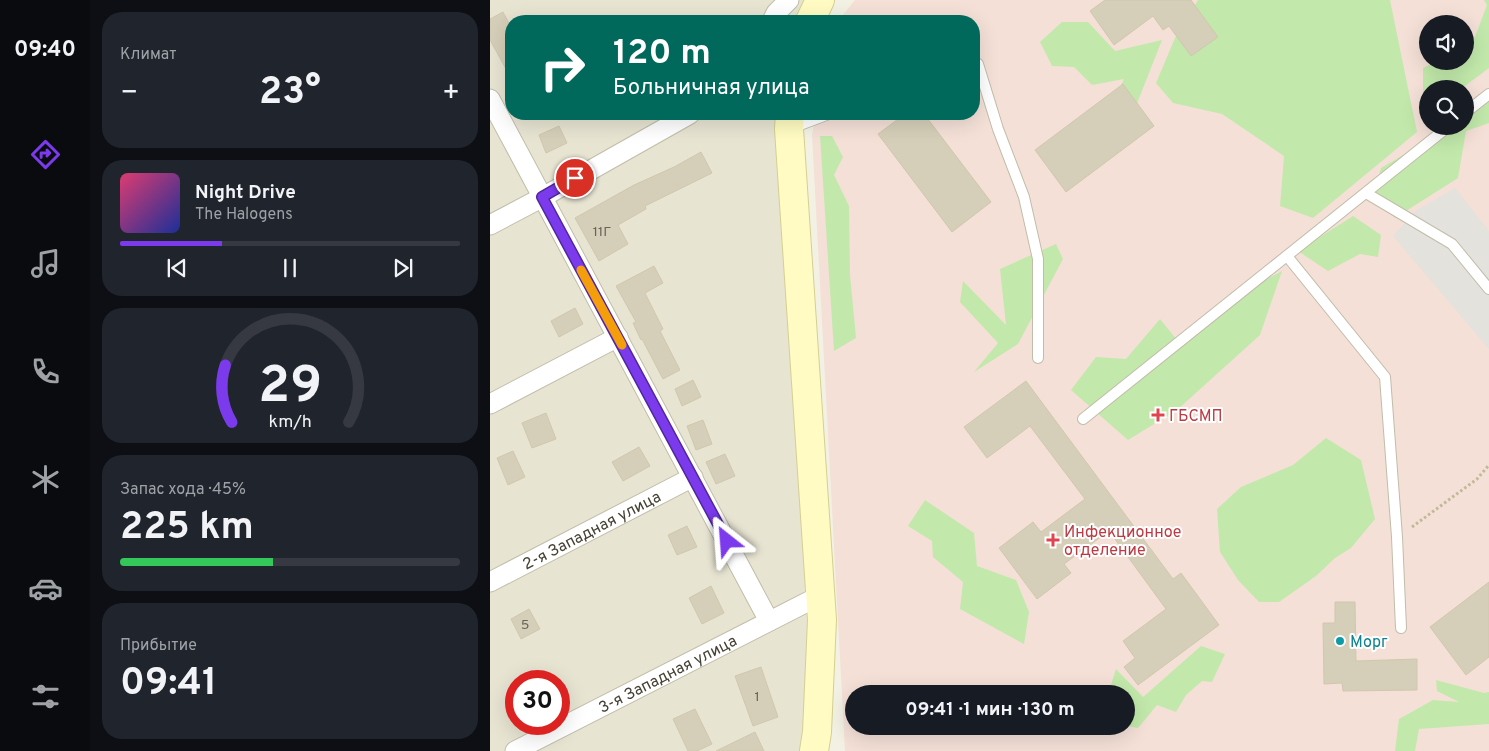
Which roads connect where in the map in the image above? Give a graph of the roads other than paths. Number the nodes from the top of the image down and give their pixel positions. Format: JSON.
{"nodes":[{"id":1,"x":789,"y":0,"type":"edge"},
{"id":2,"x":820,"y":0,"type":"edge"},
{"id":3,"x":775,"y":15,"type":"edge"},
{"id":4,"x":813,"y":15,"type":"edge"},
{"id":5,"x":980,"y":70,"type":"edge"},
{"id":6,"x":1489,"y":94,"type":"edge"},
{"id":7,"x":490,"y":99,"type":"edge"},
{"id":8,"x":1474,"y":106,"type":"edge"},
{"id":9,"x":679,"y":120,"type":"edge"},
{"id":10,"x":789,"y":122,"type":"edge"},
{"id":11,"x":1438,"y":135,"type":"edge"},
{"id":12,"x":1366,"y":193,"type":"junction"},
{"id":13,"x":542,"y":197,"type":"junction"},
{"id":14,"x":490,"y":224,"type":"edge"},
{"id":15,"x":1286,"y":256,"type":"junction"},
{"id":16,"x":1489,"y":289,"type":"edge"},
{"id":17,"x":618,"y":337,"type":"junction"},
{"id":18,"x":1038,"y":358,"type":"dead end"},
{"id":19,"x":490,"y":404,"type":"edge"},
{"id":20,"x":1084,"y":419,"type":"dead end"},
{"id":21,"x":692,"y":477,"type":"junction"},
{"id":22,"x":490,"y":582,"type":"edge"},
{"id":23,"x":821,"y":595,"type":"junction"},
{"id":24,"x":769,"y":621,"type":"junction"},
{"id":25,"x":1400,"y":628,"type":"dead end"},
{"id":26,"x":515,"y":751,"type":"edge"},
{"id":27,"x":814,"y":751,"type":"edge"}],
"edges":[{"from":1,"to":3,"type":"street"},
{"from":2,"to":4,"type":"main road"},
{"from":5,"to":18,"type":"lane"},
{"from":6,"to":8,"type":"lane"},
{"from":7,"to":13,"type":"street"},
{"from":9,"to":13,"type":"street"},
{"from":10,"to":23,"type":"main road"},
{"from":11,"to":12,"type":"lane"},
{"from":12,"to":15,"type":"lane"},
{"from":12,"to":16,"type":"lane"},
{"from":13,"to":14,"type":"street"},
{"from":13,"to":17,"type":"street"},
{"from":15,"to":20,"type":"lane"},
{"from":15,"to":25,"type":"lane"},
{"from":17,"to":19,"type":"street"},
{"from":17,"to":21,"type":"street"},
{"from":21,"to":22,"type":"street","name":"2-я Западная улица"},
{"from":21,"to":24,"type":"street"},
{"from":23,"to":24,"type":"street","name":"3-я Западная улица"},
{"from":23,"to":27,"type":"main road"},
{"from":24,"to":26,"type":"street","name":"3-я Западная улица"}]}
